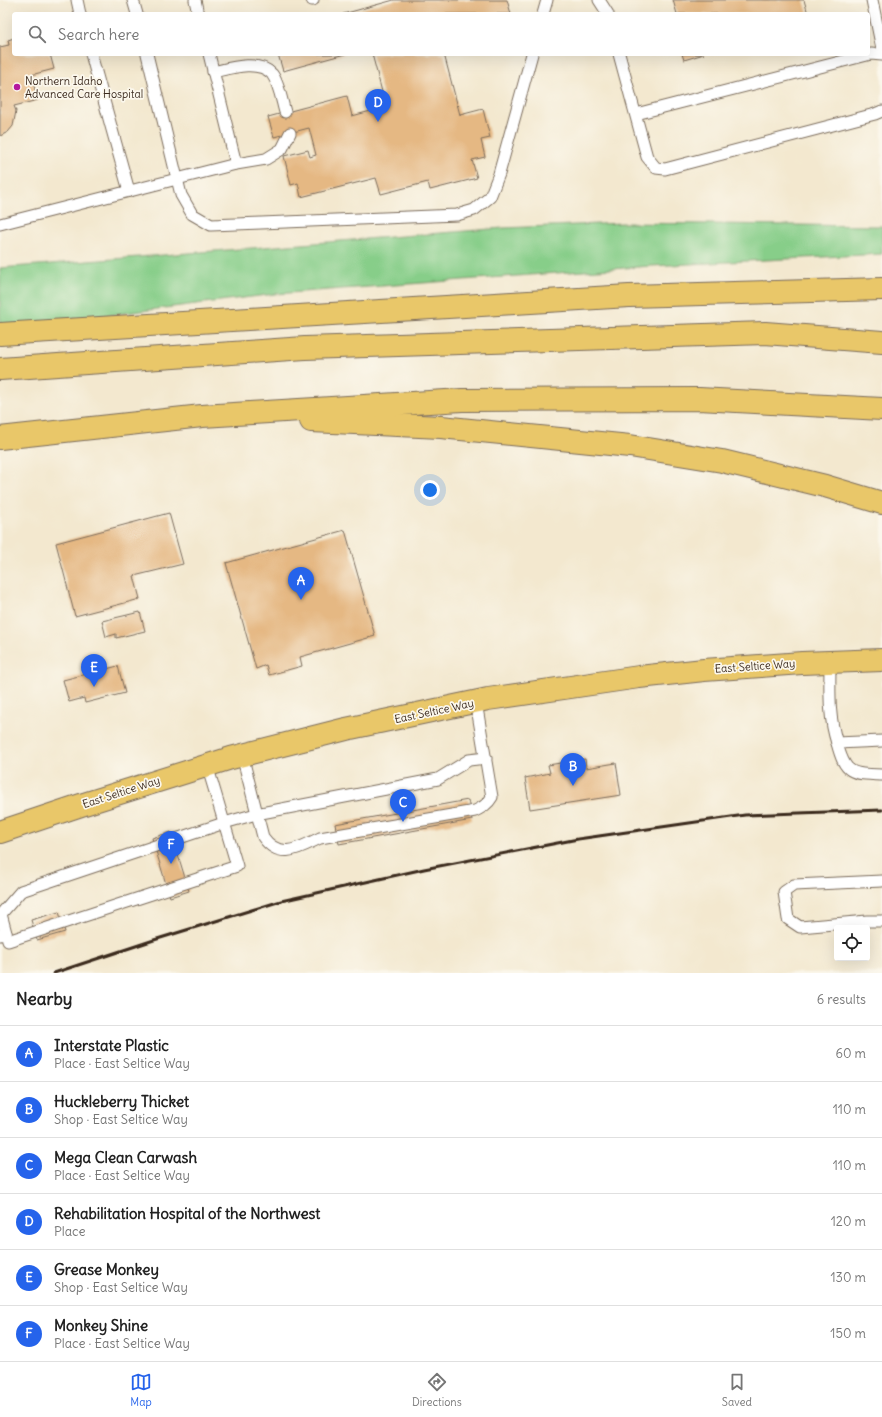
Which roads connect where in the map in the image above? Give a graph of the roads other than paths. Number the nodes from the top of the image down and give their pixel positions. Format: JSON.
{"nodes":[{"id":1,"x":77,"y":0,"type":"edge"},
{"id":2,"x":133,"y":0,"type":"edge"},
{"id":3,"x":195,"y":0,"type":"edge"},
{"id":4,"x":547,"y":0,"type":"edge"},
{"id":5,"x":599,"y":0,"type":"edge"},
{"id":6,"x":872,"y":0,"type":"edge"},
{"id":7,"x":80,"y":12,"type":"edge"},
{"id":8,"x":136,"y":12,"type":"edge"},
{"id":9,"x":198,"y":12,"type":"edge"},
{"id":10,"x":543,"y":12,"type":"edge"},
{"id":11,"x":607,"y":12,"type":"edge"},
{"id":12,"x":882,"y":49,"type":"edge"},
{"id":13,"x":870,"y":54,"type":"edge"},
{"id":14,"x":882,"y":55,"type":"edge"},
{"id":15,"x":92,"y":56,"type":"edge"},
{"id":16,"x":146,"y":56,"type":"edge"},
{"id":17,"x":210,"y":56,"type":"edge"},
{"id":18,"x":531,"y":56,"type":"edge"},
{"id":19,"x":620,"y":56,"type":"edge"},
{"id":20,"x":863,"y":56,"type":"edge"},
{"id":21,"x":214,"y":72,"type":"junction"},
{"id":22,"x":882,"y":111,"type":"edge"},
{"id":23,"x":285,"y":112,"type":"dead end"},
{"id":24,"x":636,"y":114,"type":"junction"},
{"id":25,"x":290,"y":133,"type":"dead end"},
{"id":26,"x":236,"y":164,"type":"junction"},
{"id":27,"x":177,"y":179,"type":"junction"},
{"id":28,"x":129,"y":191,"type":"junction"},
{"id":29,"x":0,"y":224,"type":"edge"},
{"id":30,"x":882,"y":289,"type":"edge"},
{"id":31,"x":0,"y":334,"type":"edge"},
{"id":32,"x":882,"y":342,"type":"edge"},
{"id":33,"x":0,"y":369,"type":"edge"},
{"id":34,"x":882,"y":409,"type":"edge"},
{"id":35,"x":202,"y":416,"type":"junction"},
{"id":36,"x":0,"y":438,"type":"edge"},
{"id":37,"x":882,"y":503,"type":"edge"},
{"id":38,"x":882,"y":660,"type":"edge"},
{"id":39,"x":830,"y":662,"type":"junction"},
{"id":40,"x":476,"y":702,"type":"junction"},
{"id":41,"x":882,"y":741,"type":"edge"},
{"id":42,"x":837,"y":743,"type":"junction"},
{"id":43,"x":242,"y":755,"type":"junction"},
{"id":44,"x":486,"y":758,"type":"junction"},
{"id":45,"x":207,"y":766,"type":"junction"},
{"id":46,"x":882,"y":775,"type":"edge"},
{"id":47,"x":256,"y":814,"type":"junction"},
{"id":48,"x":224,"y":823,"type":"junction"},
{"id":49,"x":0,"y":832,"type":"edge"},
{"id":50,"x":882,"y":881,"type":"edge"},
{"id":51,"x":882,"y":921,"type":"edge"},
{"id":52,"x":3,"y":934,"type":"edge"}],
"edges":[{"from":1,"to":7,"type":"lane"},
{"from":2,"to":8,"type":"lane"},
{"from":3,"to":9,"type":"lane"},
{"from":4,"to":10,"type":"lane"},
{"from":5,"to":11,"type":"lane"},
{"from":6,"to":12,"type":"lane"},
{"from":13,"to":14,"type":"lane"},
{"from":15,"to":28,"type":"lane"},
{"from":16,"to":27,"type":"lane"},
{"from":17,"to":21,"type":"lane"},
{"from":18,"to":27,"type":"lane"},
{"from":19,"to":24,"type":"lane"},
{"from":20,"to":24,"type":"lane"},
{"from":21,"to":23,"type":"lane"},
{"from":21,"to":26,"type":"lane"},
{"from":22,"to":24,"type":"lane"},
{"from":25,"to":26,"type":"lane"},
{"from":26,"to":27,"type":"lane"},
{"from":27,"to":28,"type":"lane"},
{"from":28,"to":29,"type":"lane"},
{"from":30,"to":31,"type":"main road"},
{"from":32,"to":33,"type":"main road"},
{"from":34,"to":35,"type":"main road"},
{"from":35,"to":36,"type":"main road"},
{"from":35,"to":37,"type":"main road"},
{"from":38,"to":39,"type":"main road","name":"East Seltice Way"},
{"from":39,"to":40,"type":"main road","name":"East Seltice Way"},
{"from":39,"to":42,"type":"lane"},
{"from":40,"to":43,"type":"main road","name":"East Seltice Way"},
{"from":40,"to":44,"type":"lane"},
{"from":41,"to":42,"type":"lane"},
{"from":42,"to":46,"type":"lane"},
{"from":43,"to":45,"type":"main road","name":"East Seltice Way"},
{"from":43,"to":47,"type":"lane"},
{"from":44,"to":47,"type":"lane"},
{"from":44,"to":47,"type":"lane"},
{"from":45,"to":48,"type":"lane"},
{"from":45,"to":49,"type":"main road","name":"East Seltice Way"},
{"from":47,"to":48,"type":"lane"},
{"from":48,"to":52,"type":"lane"},
{"from":48,"to":52,"type":"lane"},
{"from":50,"to":51,"type":"lane"}]}
